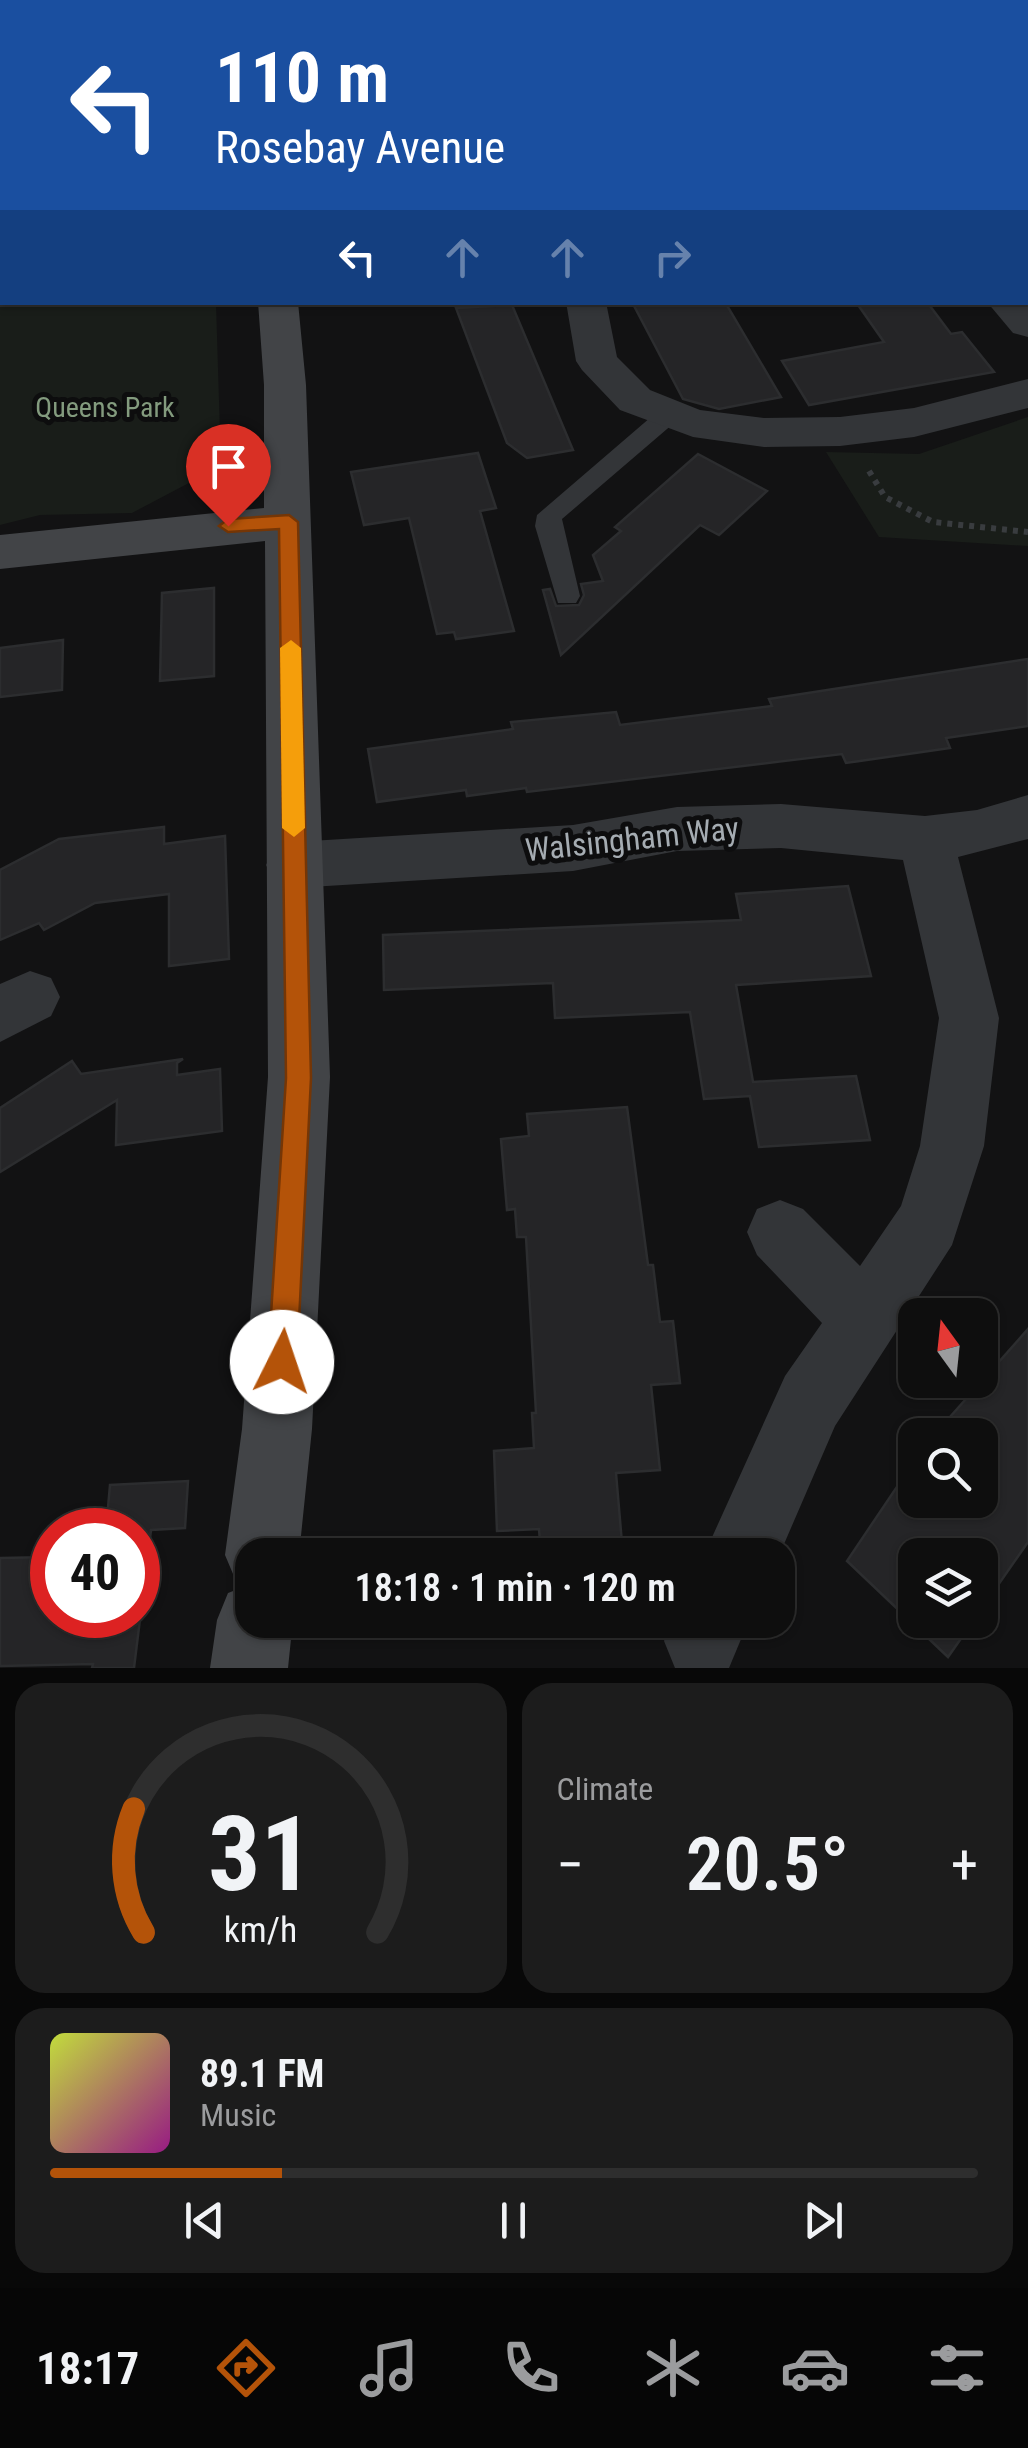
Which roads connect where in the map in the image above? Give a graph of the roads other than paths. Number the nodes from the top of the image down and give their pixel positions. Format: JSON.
{"nodes":[{"id":1,"x":278,"y":305,"type":"edge"},
{"id":2,"x":586,"y":305,"type":"edge"},
{"id":3,"x":1010,"y":305,"type":"edge"},
{"id":4,"x":1028,"y":324,"type":"edge"},
{"id":5,"x":1028,"y":393,"type":"edge"},
{"id":6,"x":666,"y":416,"type":"junction"},
{"id":7,"x":289,"y":522,"type":"junction"},
{"id":8,"x":0,"y":552,"type":"edge"},
{"id":9,"x":567,"y":596,"type":"dead end"},
{"id":10,"x":1028,"y":817,"type":"edge"},
{"id":11,"x":925,"y":839,"type":"junction"},
{"id":12,"x":294,"y":866,"type":"junction"},
{"id":13,"x":780,"y":1232,"type":"dead end"},
{"id":14,"x":863,"y":1317,"type":"junction"},
{"id":15,"x":264,"y":1538,"type":"edge"},
{"id":16,"x":748,"y":1538,"type":"edge"},
{"id":17,"x":253,"y":1638,"type":"edge"},
{"id":18,"x":249,"y":1668,"type":"edge"}],
"edges":[{"from":1,"to":7,"type":"street"},
{"from":2,"to":6,"type":"street"},
{"from":3,"to":4,"type":"street"},
{"from":5,"to":6,"type":"street"},
{"from":6,"to":9,"type":"lane"},
{"from":7,"to":8,"type":"street"},
{"from":7,"to":12,"type":"street"},
{"from":10,"to":11,"type":"street","name":"Walsingham Way"},
{"from":11,"to":12,"type":"street","name":"Walsingham Way"},
{"from":11,"to":14,"type":"street"},
{"from":12,"to":15,"type":"street"},
{"from":13,"to":14,"type":"street"},
{"from":14,"to":16,"type":"street"},
{"from":17,"to":18,"type":"street"}]}
